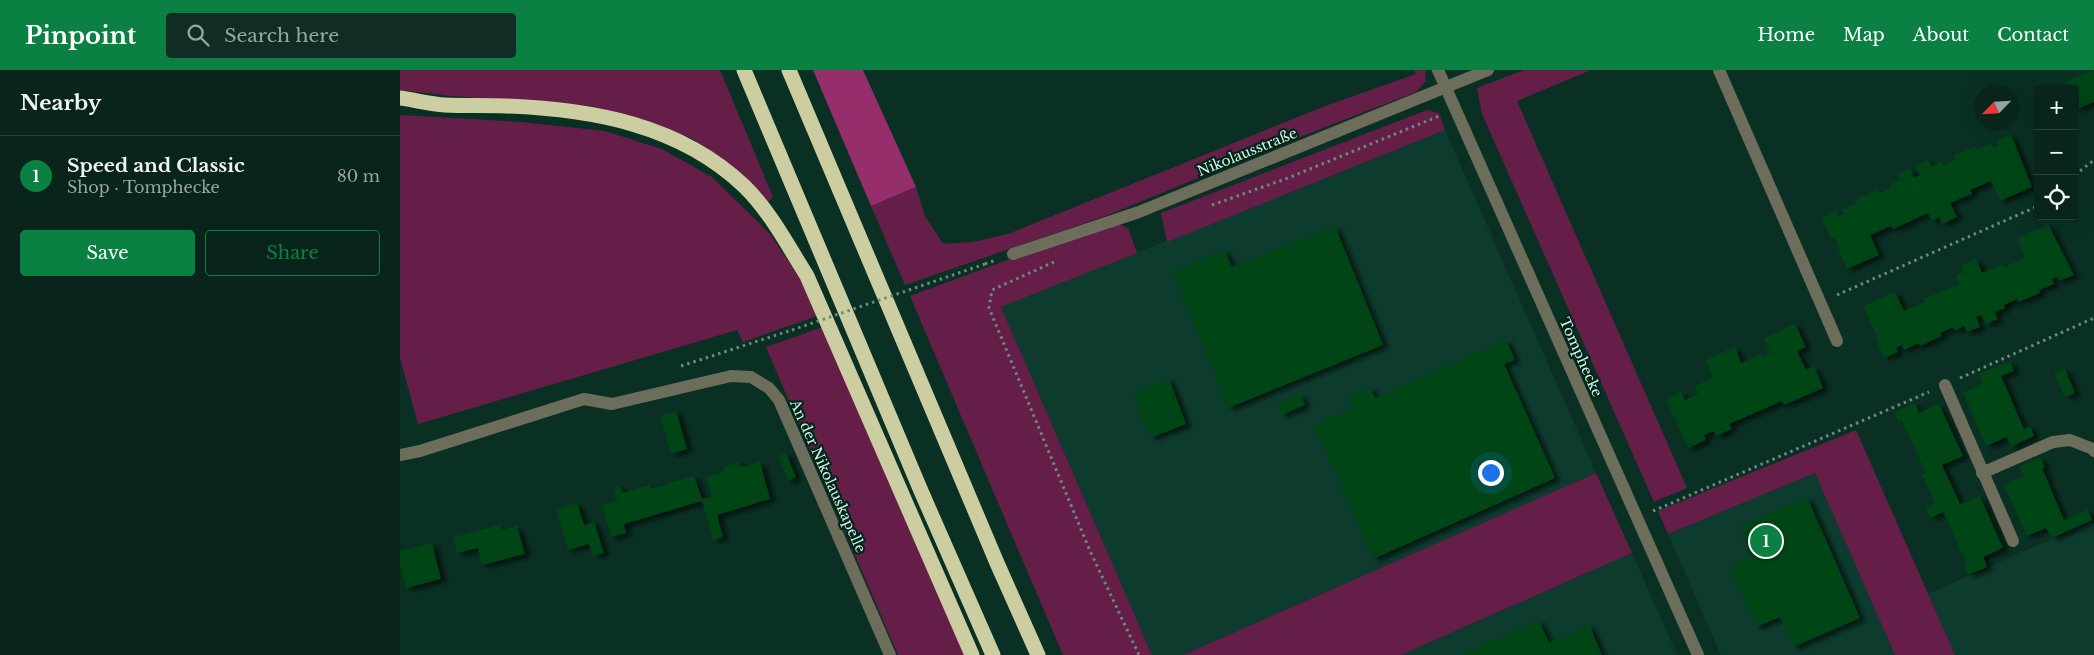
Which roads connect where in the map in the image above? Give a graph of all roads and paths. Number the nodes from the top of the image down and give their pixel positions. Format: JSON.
{"nodes":[{"id":1,"x":744,"y":70,"type":"edge"},
{"id":2,"x":790,"y":70,"type":"edge"},
{"id":3,"x":1438,"y":70,"type":"edge"},
{"id":4,"x":1488,"y":70,"type":"edge"},
{"id":5,"x":1719,"y":70,"type":"edge"},
{"id":6,"x":1446,"y":88,"type":"junction"},
{"id":7,"x":400,"y":98,"type":"edge"},
{"id":8,"x":1455,"y":109,"type":"junction"},
{"id":9,"x":2094,"y":160,"type":"edge"},
{"id":10,"x":2079,"y":171,"type":"edge"},
{"id":11,"x":1208,"y":206,"type":"dead end"},
{"id":12,"x":2034,"y":208,"type":"edge"},
{"id":13,"x":1013,"y":254,"type":"dead end"},
{"id":14,"x":1062,"y":258,"type":"dead end"},
{"id":15,"x":985,"y":264,"type":"dead end"},
{"id":16,"x":1820,"y":303,"type":"junction"},
{"id":17,"x":2094,"y":318,"type":"edge"},
{"id":18,"x":1836,"y":341,"type":"dead end"},
{"id":19,"x":680,"y":367,"type":"dead end"},
{"id":20,"x":1944,"y":385,"type":"junction"},
{"id":21,"x":2094,"y":451,"type":"edge"},
{"id":22,"x":400,"y":455,"type":"edge"},
{"id":23,"x":1982,"y":472,"type":"junction"},
{"id":24,"x":1636,"y":518,"type":"junction"},
{"id":25,"x":2013,"y":541,"type":"dead end"},
{"id":26,"x":890,"y":655,"type":"edge"},
{"id":27,"x":972,"y":655,"type":"edge"},
{"id":28,"x":993,"y":655,"type":"edge"},
{"id":29,"x":1038,"y":655,"type":"edge"},
{"id":30,"x":1139,"y":655,"type":"edge"},
{"id":31,"x":1698,"y":655,"type":"edge"}],
"edges":[{"from":1,"to":28,"type":"highway"},
{"from":2,"to":29,"type":"highway"},
{"from":3,"to":6,"type":"street","name":"Tomphecke"},
{"from":4,"to":6,"type":"street","name":"Nikolausstraße"},
{"from":5,"to":16,"type":"street"},
{"from":6,"to":8,"type":"street","name":"Tomphecke"},
{"from":6,"to":13,"type":"street","name":"Nikolausstraße"},
{"from":7,"to":27,"type":"highway"},
{"from":8,"to":11,"type":"path"},
{"from":8,"to":24,"type":"street","name":"Tomphecke"},
{"from":9,"to":10,"type":"path"},
{"from":12,"to":16,"type":"path"},
{"from":14,"to":30,"type":"path"},
{"from":15,"to":19,"type":"path","bridge":true},
{"from":16,"to":18,"type":"street"},
{"from":17,"to":20,"type":"path"},
{"from":20,"to":23,"type":"street"},
{"from":20,"to":24,"type":"path"},
{"from":21,"to":23,"type":"street"},
{"from":22,"to":26,"type":"street","name":"An der Nikolauskapelle"},
{"from":23,"to":25,"type":"street"},
{"from":24,"to":31,"type":"street","name":"Tomphecke"}]}
